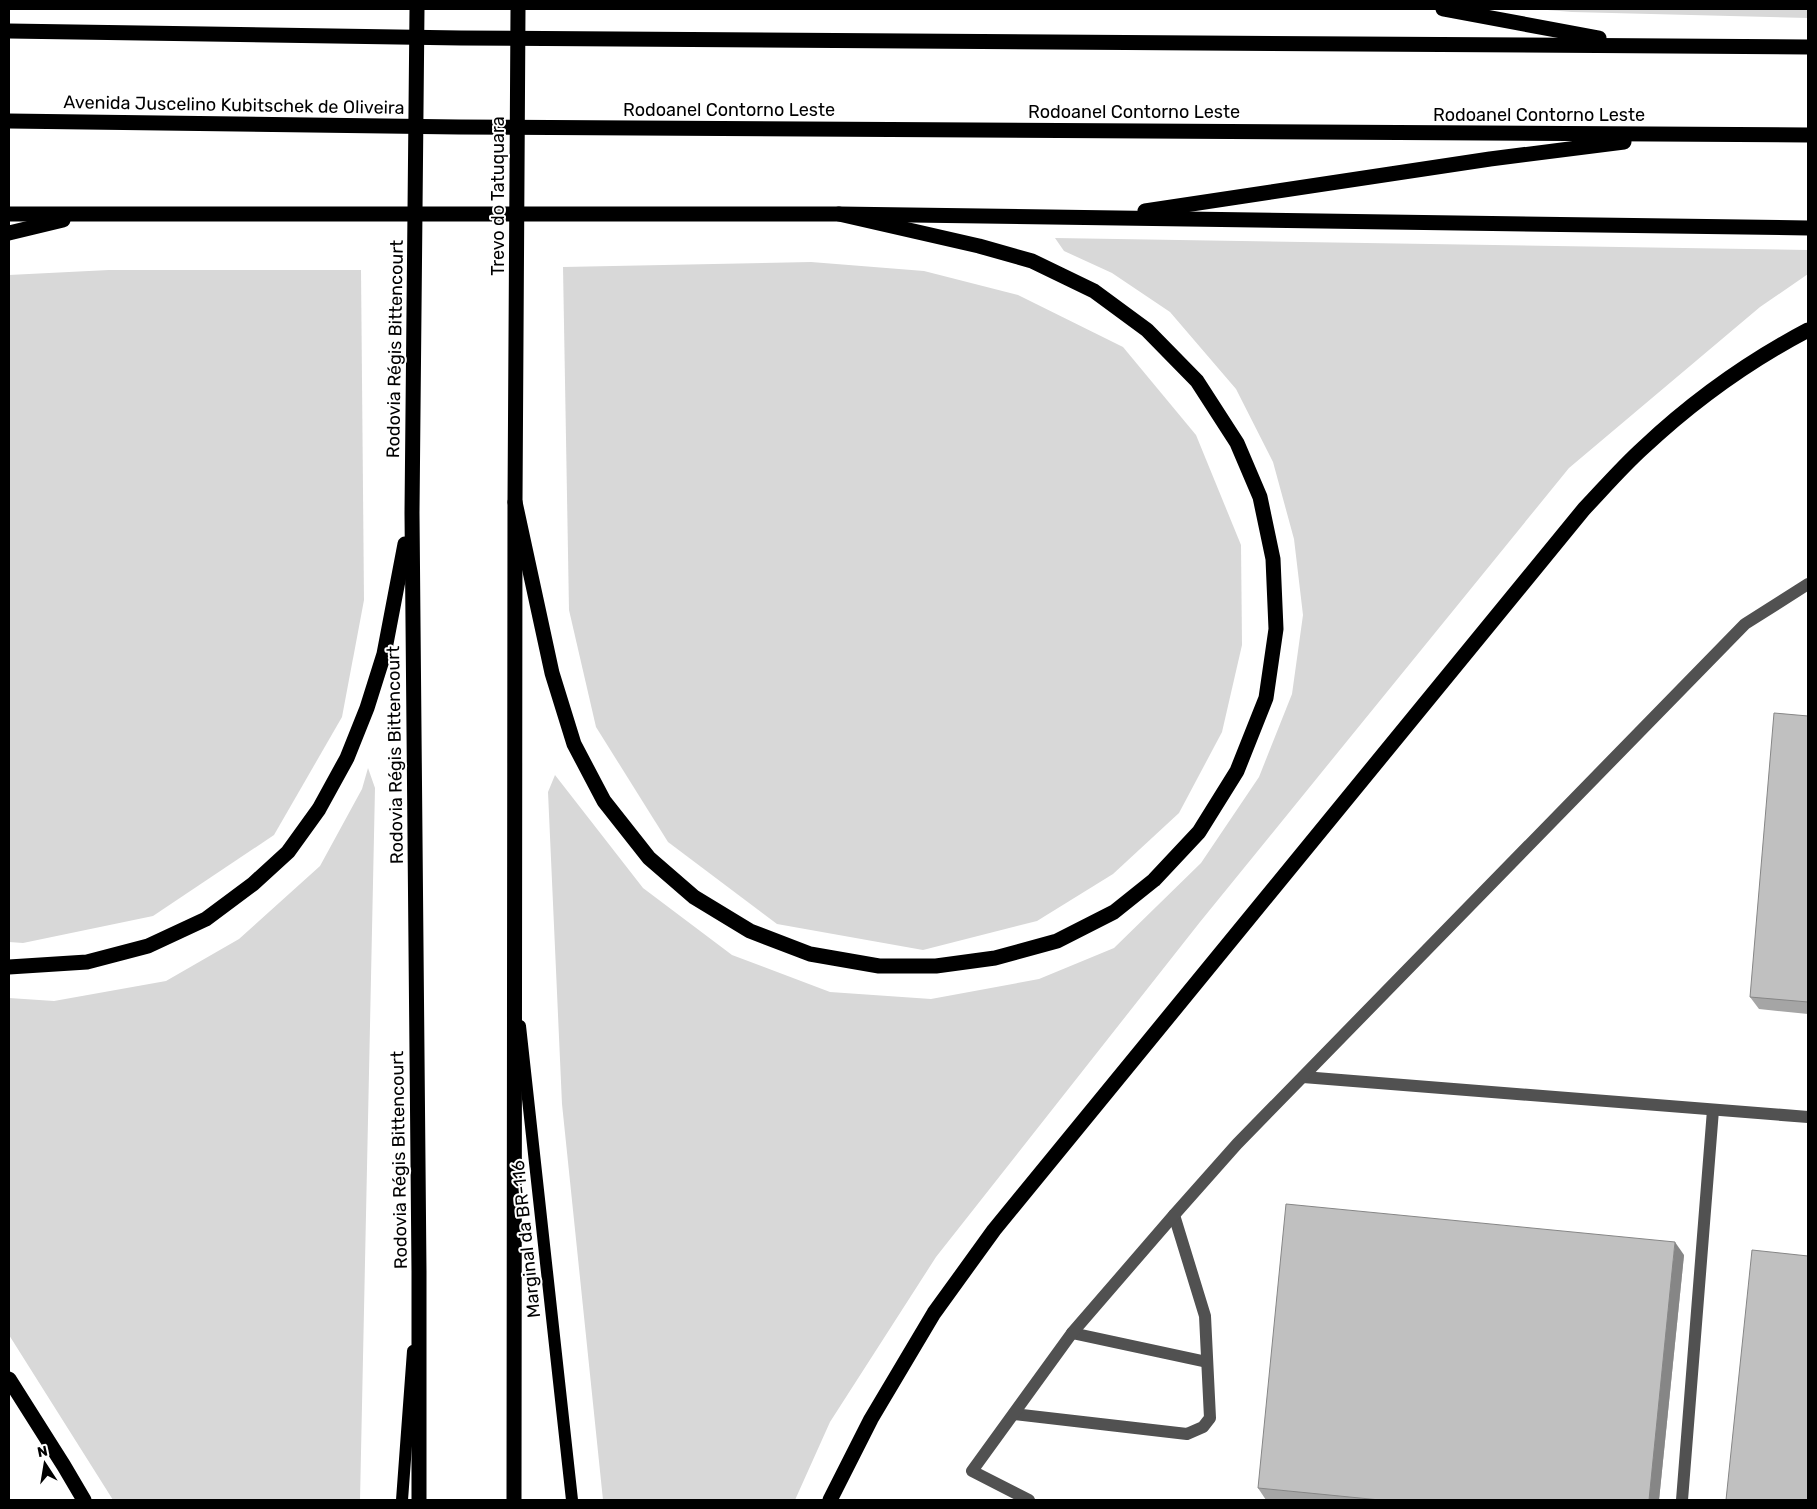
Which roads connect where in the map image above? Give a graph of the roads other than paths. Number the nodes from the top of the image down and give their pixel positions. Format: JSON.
{"nodes":[{"id":1,"x":417,"y":9,"type":"edge"},
{"id":2,"x":518,"y":9,"type":"edge"},
{"id":3,"x":1444,"y":9,"type":"edge"},
{"id":4,"x":9,"y":32,"type":"edge"},
{"id":5,"x":1640,"y":46,"type":"junction"},
{"id":6,"x":1808,"y":46,"type":"edge"},
{"id":7,"x":9,"y":121,"type":"edge"},
{"id":8,"x":459,"y":127,"type":"joint"},
{"id":9,"x":1680,"y":134,"type":"junction"},
{"id":10,"x":1808,"y":135,"type":"edge"},
{"id":11,"x":9,"y":214,"type":"edge"},
{"id":12,"x":87,"y":214,"type":"junction"},
{"id":13,"x":839,"y":214,"type":"junction"},
{"id":14,"x":1101,"y":217,"type":"junction"},
{"id":15,"x":1808,"y":228,"type":"edge"},
{"id":16,"x":9,"y":233,"type":"edge"},
{"id":17,"x":1808,"y":330,"type":"edge"},
{"id":18,"x":515,"y":502,"type":"junction"},
{"id":19,"x":412,"y":513,"type":"junction"},
{"id":20,"x":1808,"y":584,"type":"edge"},
{"id":21,"x":9,"y":967,"type":"edge"},
{"id":22,"x":514,"y":974,"type":"junction"},
{"id":23,"x":1302,"y":1077,"type":"junction"},
{"id":24,"x":1713,"y":1110,"type":"junction"},
{"id":25,"x":1808,"y":1118,"type":"edge"},
{"id":26,"x":1174,"y":1214,"type":"junction"},
{"id":27,"x":419,"y":1271,"type":"junction"},
{"id":28,"x":1072,"y":1333,"type":"junction"},
{"id":29,"x":1207,"y":1362,"type":"junction"},
{"id":30,"x":9,"y":1379,"type":"edge"},
{"id":31,"x":1014,"y":1414,"type":"junction"},
{"id":32,"x":84,"y":1500,"type":"edge"},
{"id":33,"x":402,"y":1500,"type":"edge"},
{"id":34,"x":419,"y":1500,"type":"edge"},
{"id":35,"x":514,"y":1500,"type":"edge"},
{"id":36,"x":572,"y":1500,"type":"edge"},
{"id":37,"x":830,"y":1500,"type":"edge"},
{"id":38,"x":1029,"y":1500,"type":"edge"},
{"id":39,"x":1682,"y":1500,"type":"edge"}],
"edges":[{"from":1,"to":19,"type":"highway","name":"Rodovia Régis Bittencourt"},
{"from":2,"to":18,"type":"highway","name":"Trevo do Tatuquara"},
{"from":3,"to":5,"type":"highway"},
{"from":4,"to":5,"type":"highway"},
{"from":5,"to":6,"type":"highway"},
{"from":7,"to":8,"type":"highway","name":"Avenida Juscelino Kubitschek de Oliveira"},
{"from":8,"to":9,"type":"highway","name":"Rodoanel Contorno Leste"},
{"from":9,"to":10,"type":"highway","name":"Rodoanel Contorno Leste"},
{"from":9,"to":14,"type":"highway"},
{"from":11,"to":12,"type":"highway"},
{"from":12,"to":13,"type":"highway"},
{"from":12,"to":16,"type":"highway"},
{"from":13,"to":14,"type":"highway"},
{"from":13,"to":18,"type":"highway"},
{"from":14,"to":15,"type":"highway"},
{"from":17,"to":37,"type":"highway"},
{"from":18,"to":22,"type":"highway"},
{"from":19,"to":21,"type":"highway"},
{"from":19,"to":27,"type":"highway","name":"Rodovia Régis Bittencourt"},
{"from":20,"to":23,"type":"lane"},
{"from":22,"to":35,"type":"highway"},
{"from":22,"to":36,"type":"main road","name":"Marginal da BR-116"},
{"from":23,"to":24,"type":"lane"},
{"from":23,"to":26,"type":"lane"},
{"from":24,"to":25,"type":"lane"},
{"from":24,"to":39,"type":"lane"},
{"from":26,"to":28,"type":"lane"},
{"from":26,"to":29,"type":"lane"},
{"from":27,"to":33,"type":"main road"},
{"from":27,"to":34,"type":"highway","name":"Rodovia Régis Bittencourt"},
{"from":28,"to":29,"type":"lane"},
{"from":28,"to":31,"type":"lane"},
{"from":29,"to":31,"type":"lane"},
{"from":30,"to":32,"type":"highway"},
{"from":31,"to":38,"type":"lane"}]}
